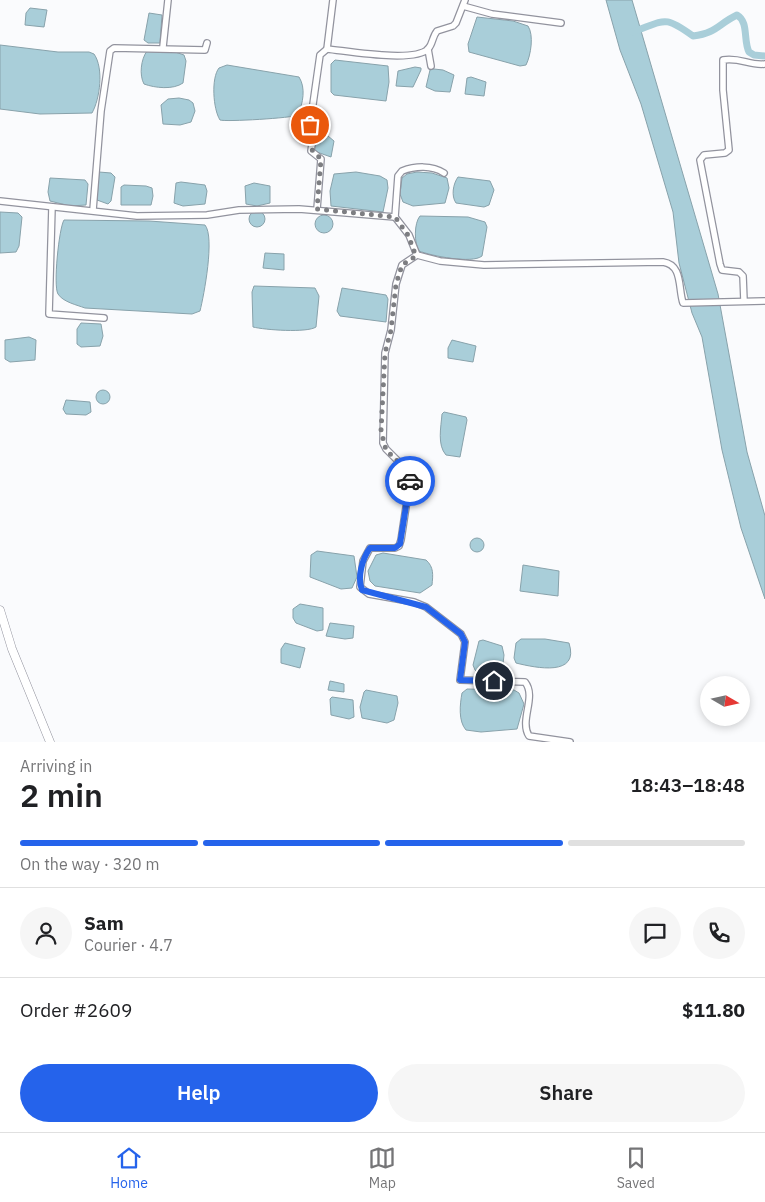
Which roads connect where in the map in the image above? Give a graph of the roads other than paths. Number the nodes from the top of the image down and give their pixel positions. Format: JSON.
{"nodes":[{"id":1,"x":168,"y":0,"type":"edge"},
{"id":2,"x":334,"y":0,"type":"edge"},
{"id":3,"x":464,"y":3,"type":"edge"},
{"id":4,"x":562,"y":23,"type":"dead end"},
{"id":5,"x":207,"y":43,"type":"dead end"},
{"id":6,"x":163,"y":47,"type":"junction"},
{"id":7,"x":327,"y":49,"type":"junction"},
{"id":8,"x":428,"y":49,"type":"junction"},
{"id":9,"x":765,"y":64,"type":"edge"},
{"id":10,"x":431,"y":66,"type":"dead end"},
{"id":11,"x":444,"y":173,"type":"dead end"},
{"id":12,"x":0,"y":202,"type":"edge"},
{"id":13,"x":52,"y":207,"type":"junction"},
{"id":14,"x":317,"y":209,"type":"junction"},
{"id":15,"x":93,"y":210,"type":"junction"},
{"id":16,"x":395,"y":217,"type":"junction"},
{"id":17,"x":416,"y":256,"type":"junction"},
{"id":18,"x":744,"y":301,"type":"junction"},
{"id":19,"x":765,"y":301,"type":"edge"},
{"id":20,"x":104,"y":318,"type":"dead end"},
{"id":21,"x":0,"y":610,"type":"edge"},
{"id":22,"x":50,"y":742,"type":"edge"},
{"id":23,"x":570,"y":742,"type":"edge"}],
"edges":[{"from":1,"to":6,"type":"street"},
{"from":2,"to":7,"type":"street"},
{"from":3,"to":4,"type":"street"},
{"from":3,"to":8,"type":"street"},
{"from":5,"to":6,"type":"street"},
{"from":6,"to":15,"type":"street"},
{"from":7,"to":8,"type":"street"},
{"from":7,"to":14,"type":"street"},
{"from":8,"to":10,"type":"street"},
{"from":9,"to":18,"type":"street"},
{"from":11,"to":16,"type":"street"},
{"from":12,"to":13,"type":"street"},
{"from":13,"to":15,"type":"street"},
{"from":13,"to":20,"type":"street"},
{"from":14,"to":15,"type":"street"},
{"from":14,"to":16,"type":"street"},
{"from":16,"to":17,"type":"street"},
{"from":17,"to":18,"type":"street"},
{"from":17,"to":23,"type":"street"},
{"from":18,"to":19,"type":"street"},
{"from":21,"to":22,"type":"street"}]}
